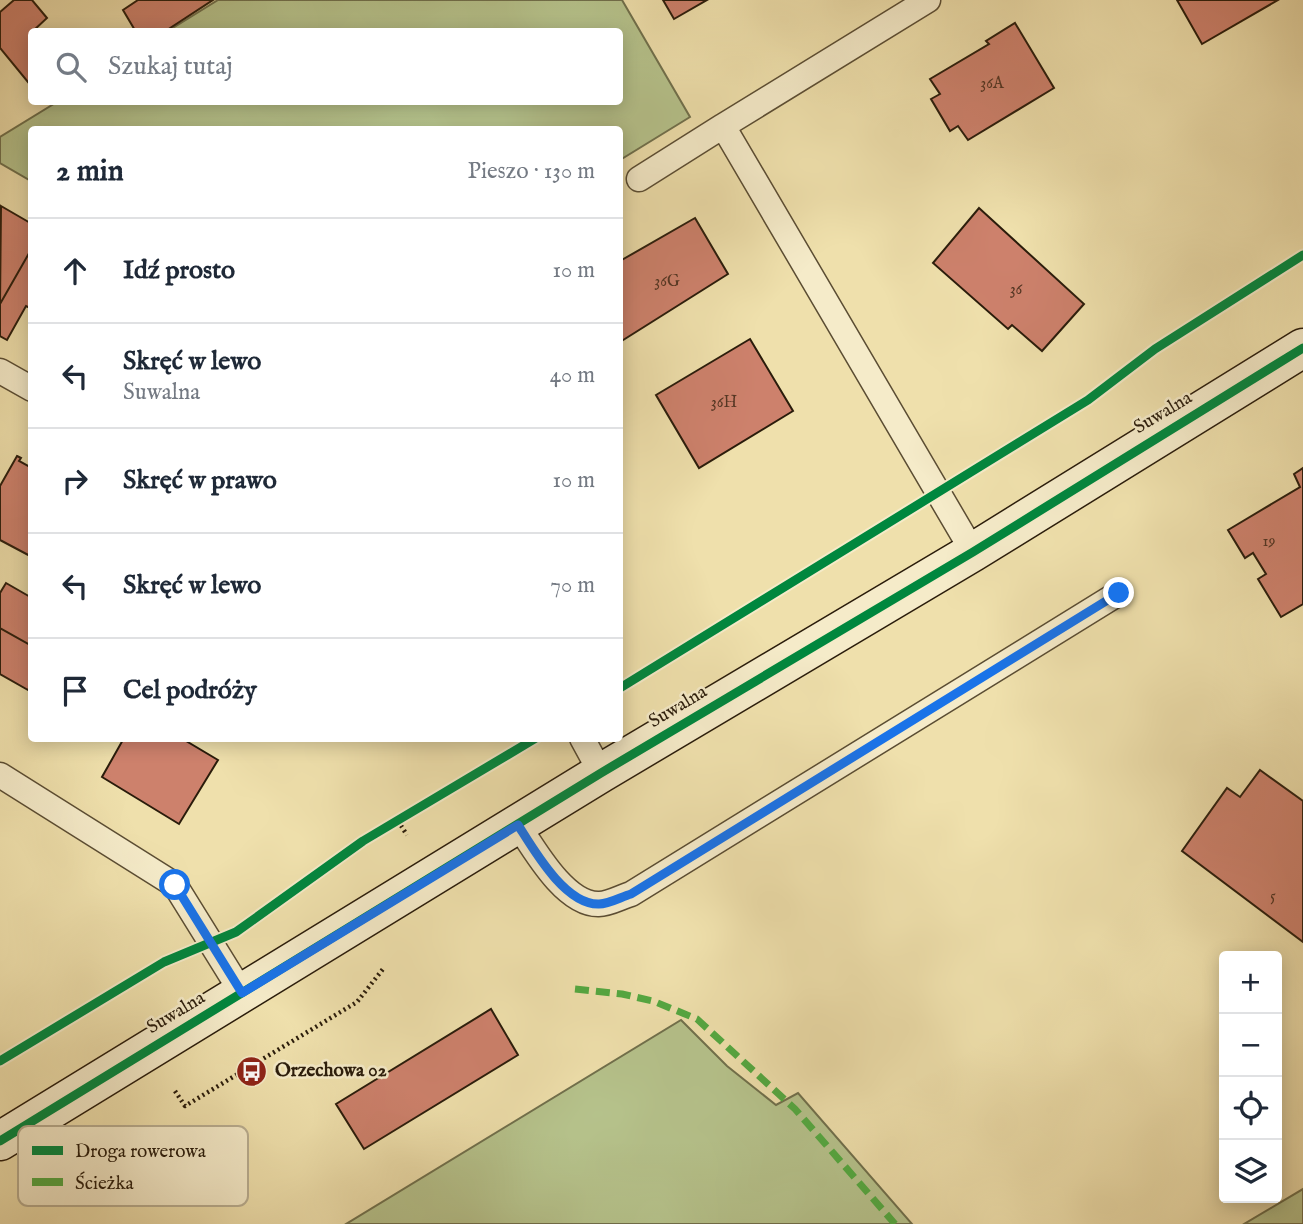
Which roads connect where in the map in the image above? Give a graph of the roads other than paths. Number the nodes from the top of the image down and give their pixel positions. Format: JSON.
{"nodes":[{"id":1,"x":928,"y":0,"type":"edge"},
{"id":2,"x":723,"y":126,"type":"junction"},
{"id":3,"x":639,"y":178,"type":"dead end"},
{"id":4,"x":1303,"y":348,"type":"edge"},
{"id":5,"x":0,"y":371,"type":"edge"},
{"id":6,"x":28,"y":387,"type":"edge"},
{"id":7,"x":973,"y":552,"type":"junction"},
{"id":8,"x":1119,"y":593,"type":"dead end"},
{"id":9,"x":584,"y":742,"type":"edge"},
{"id":10,"x":600,"y":773,"type":"junction"},
{"id":11,"x":0,"y":775,"type":"edge"},
{"id":12,"x":518,"y":825,"type":"junction"},
{"id":13,"x":242,"y":993,"type":"junction"},
{"id":14,"x":25,"y":1126,"type":"edge"},
{"id":15,"x":18,"y":1130,"type":"edge"},
{"id":16,"x":0,"y":1141,"type":"edge"}],
"edges":[{"from":1,"to":2,"type":"lane"},
{"from":2,"to":3,"type":"lane"},
{"from":2,"to":7,"type":"lane"},
{"from":4,"to":7,"type":"street","name":"Suwalna"},
{"from":5,"to":6,"type":"lane"},
{"from":7,"to":10,"type":"street","name":"Suwalna"},
{"from":8,"to":12,"type":"lane"},
{"from":9,"to":10,"type":"lane"},
{"from":10,"to":12,"type":"street","name":"Suwalna"},
{"from":11,"to":13,"type":"lane"},
{"from":12,"to":13,"type":"street","name":"Suwalna"},
{"from":13,"to":14,"type":"street","name":"Suwalna"},
{"from":15,"to":16,"type":"street","name":"Suwalna"}]}
